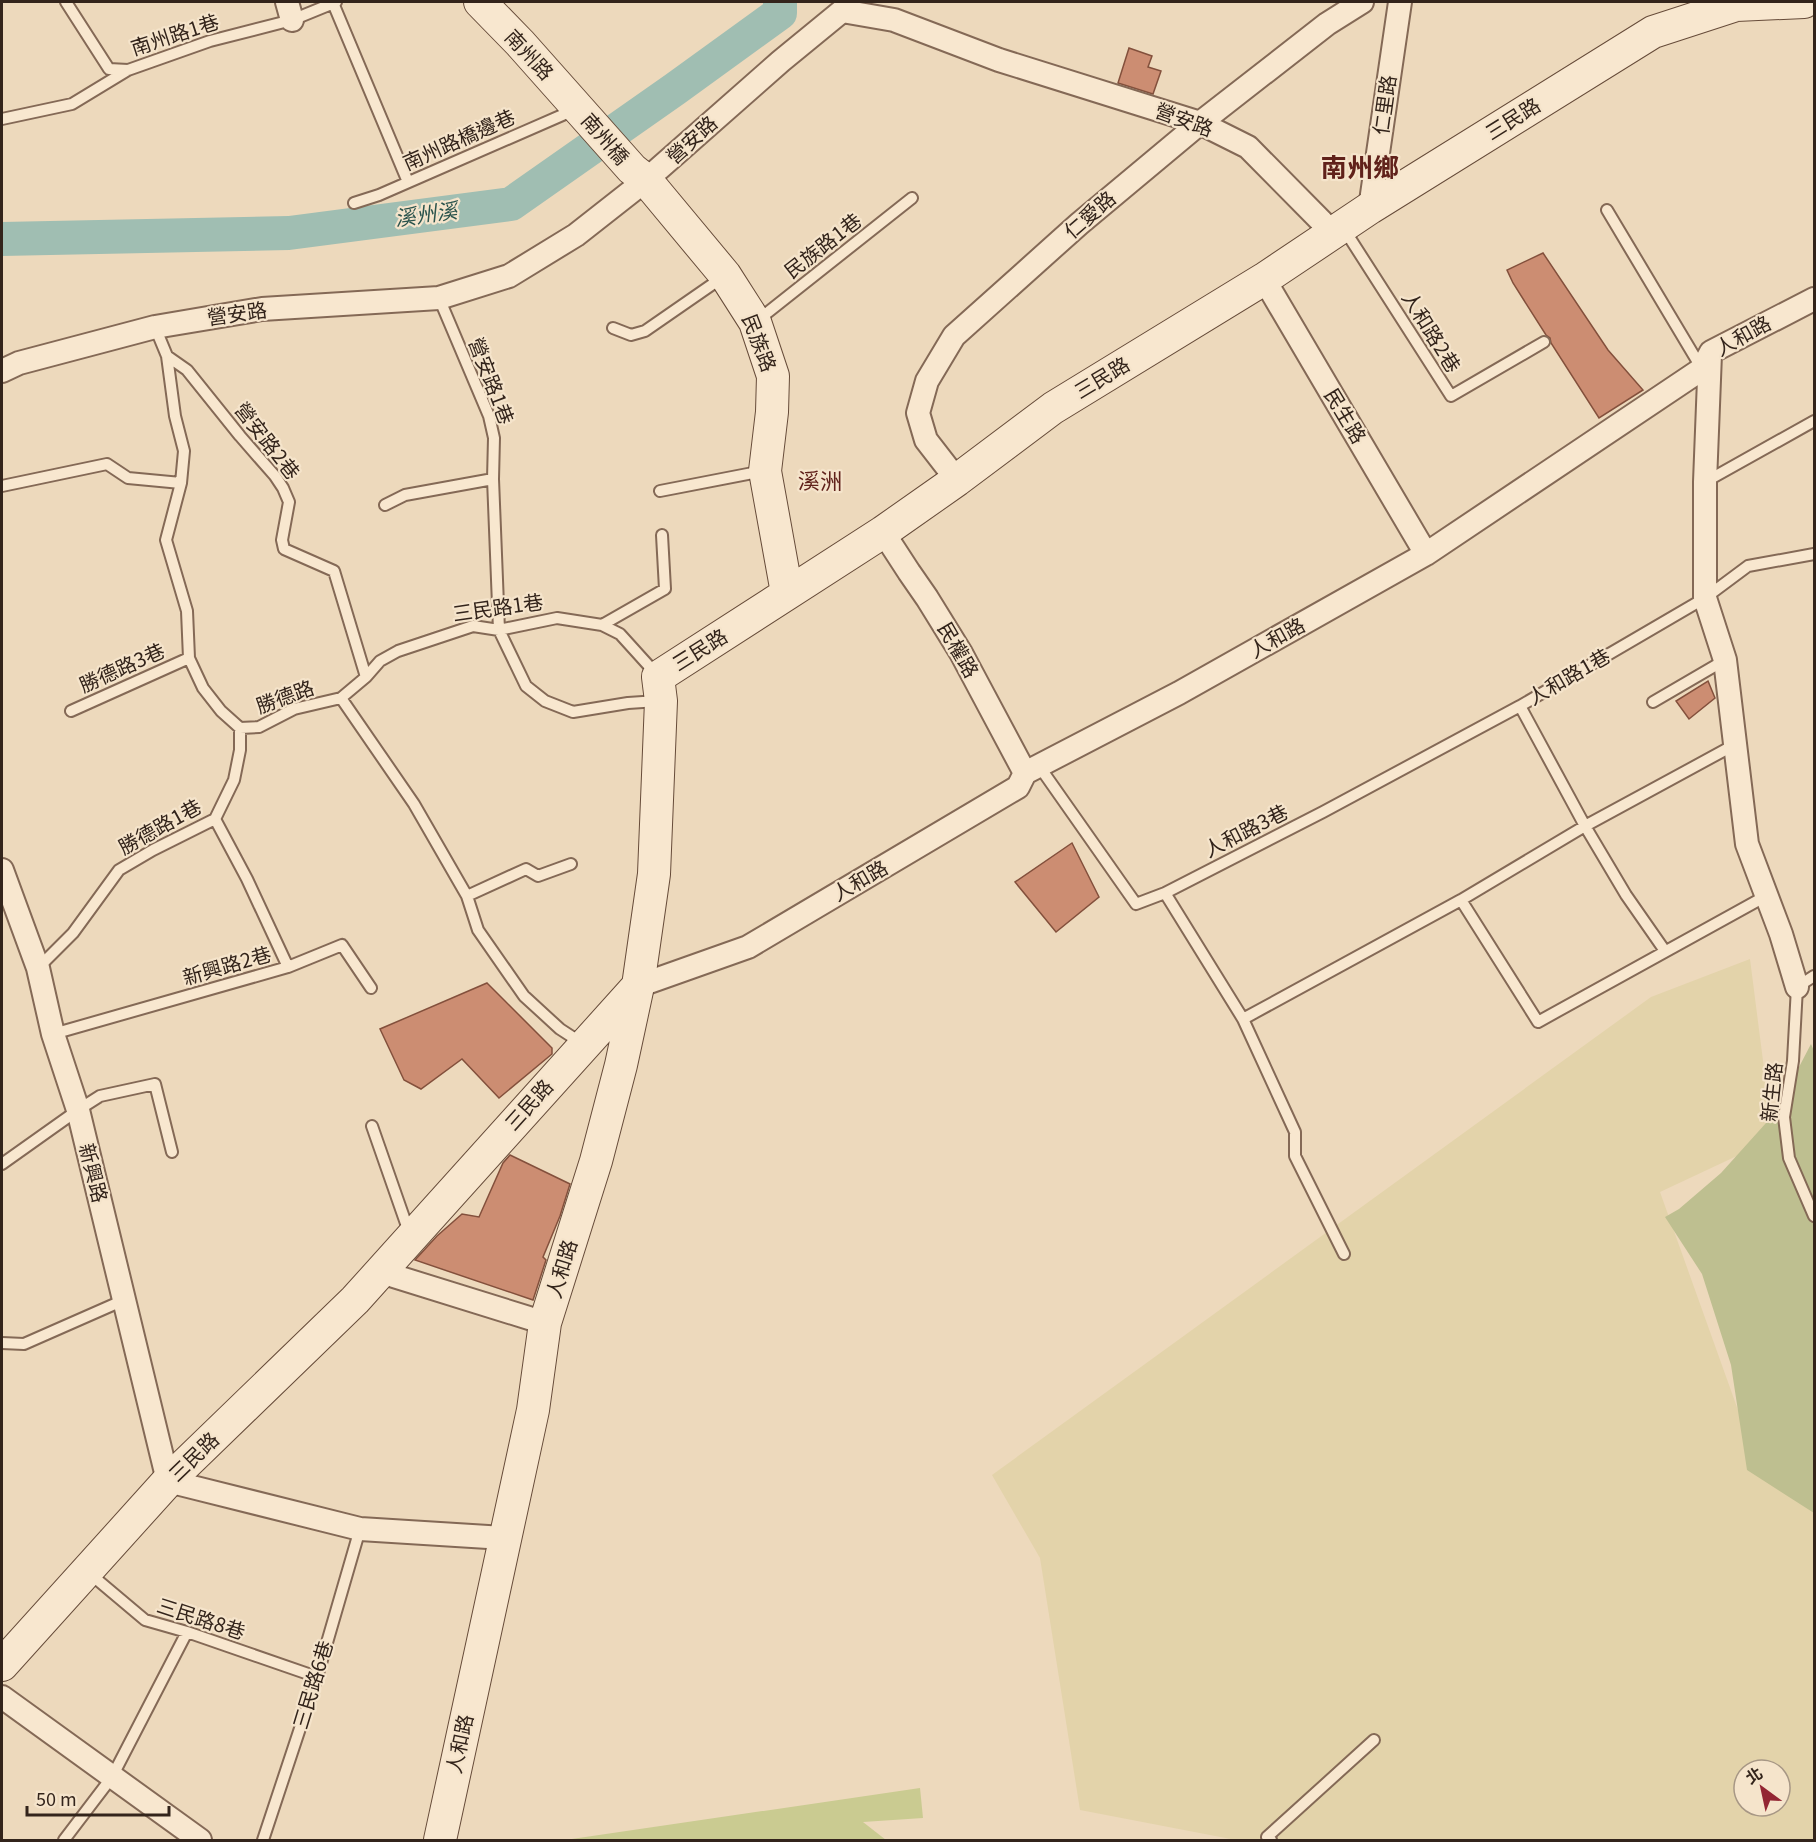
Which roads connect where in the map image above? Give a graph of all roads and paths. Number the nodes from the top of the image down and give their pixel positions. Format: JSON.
{"nodes":[{"id":1,"x":66,"y":2,"type":"edge"},
{"id":2,"x":334,"y":2,"type":"edge"},
{"id":3,"x":480,"y":2,"type":"edge"},
{"id":4,"x":1362,"y":2,"type":"edge"},
{"id":5,"x":1400,"y":2,"type":"edge"},
{"id":6,"x":1804,"y":2,"type":"edge"},
{"id":7,"x":289,"y":11,"type":"edge"},
{"id":8,"x":128,"y":70,"type":"junction"},
{"id":9,"x":578,"y":108,"type":"junction"},
{"id":10,"x":2,"y":118,"type":"edge"},
{"id":11,"x":1200,"y":123,"type":"junction"},
{"id":12,"x":639,"y":174,"type":"junction"},
{"id":13,"x":408,"y":182,"type":"junction"},
{"id":14,"x":912,"y":198,"type":"dead end"},
{"id":15,"x":354,"y":203,"type":"dead end"},
{"id":16,"x":1370,"y":208,"type":"junction"},
{"id":17,"x":1607,"y":210,"type":"dead end"},
{"id":18,"x":1338,"y":229,"type":"junction"},
{"id":19,"x":725,"y":275,"type":"junction"},
{"id":20,"x":1264,"y":279,"type":"junction"},
{"id":21,"x":439,"y":298,"type":"junction"},
{"id":22,"x":1815,"y":299,"type":"edge"},
{"id":23,"x":755,"y":322,"type":"junction"},
{"id":24,"x":155,"y":327,"type":"junction"},
{"id":25,"x":613,"y":328,"type":"dead end"},
{"id":26,"x":1544,"y":342,"type":"dead end"},
{"id":27,"x":166,"y":356,"type":"junction"},
{"id":28,"x":1706,"y":360,"type":"junction"},
{"id":29,"x":2,"y":371,"type":"edge"},
{"id":30,"x":1815,"y":421,"type":"edge"},
{"id":31,"x":765,"y":471,"type":"junction"},
{"id":32,"x":493,"y":479,"type":"junction"},
{"id":33,"x":957,"y":480,"type":"junction"},
{"id":34,"x":1705,"y":482,"type":"junction"},
{"id":35,"x":181,"y":483,"type":"junction"},
{"id":36,"x":2,"y":486,"type":"edge"},
{"id":37,"x":660,"y":491,"type":"dead end"},
{"id":38,"x":385,"y":505,"type":"dead end"},
{"id":39,"x":883,"y":532,"type":"junction"},
{"id":40,"x":662,"y":535,"type":"dead end"},
{"id":41,"x":1426,"y":554,"type":"junction"},
{"id":42,"x":1815,"y":554,"type":"edge"},
{"id":43,"x":787,"y":593,"type":"junction"},
{"id":44,"x":1705,"y":598,"type":"junction"},
{"id":45,"x":602,"y":625,"type":"junction"},
{"id":46,"x":498,"y":630,"type":"junction"},
{"id":47,"x":189,"y":658,"type":"junction"},
{"id":48,"x":1725,"y":660,"type":"junction"},
{"id":49,"x":366,"y":677,"type":"junction"},
{"id":50,"x":659,"y":689,"type":"junction"},
{"id":51,"x":341,"y":698,"type":"junction"},
{"id":52,"x":1653,"y":702,"type":"dead end"},
{"id":53,"x":1520,"y":706,"type":"junction"},
{"id":54,"x":71,"y":711,"type":"dead end"},
{"id":55,"x":240,"y":728,"type":"junction"},
{"id":56,"x":1736,"y":744,"type":"junction"},
{"id":57,"x":1032,"y":769,"type":"junction"},
{"id":58,"x":215,"y":819,"type":"junction"},
{"id":59,"x":1585,"y":826,"type":"junction"},
{"id":60,"x":571,"y":864,"type":"dead end"},
{"id":61,"x":2,"y":874,"type":"edge"},
{"id":62,"x":1166,"y":893,"type":"junction"},
{"id":63,"x":467,"y":896,"type":"junction"},
{"id":64,"x":1766,"y":896,"type":"junction"},
{"id":65,"x":1461,"y":900,"type":"junction"},
{"id":66,"x":1665,"y":951,"type":"junction"},
{"id":67,"x":288,"y":967,"type":"junction"},
{"id":68,"x":38,"y":968,"type":"junction"},
{"id":69,"x":1806,"y":981,"type":"edge"},
{"id":70,"x":638,"y":986,"type":"junction"},
{"id":71,"x":371,"y":988,"type":"dead end"},
{"id":72,"x":1243,"y":1019,"type":"junction"},
{"id":73,"x":53,"y":1034,"type":"junction"},
{"id":74,"x":585,"y":1045,"type":"junction"},
{"id":75,"x":78,"y":1110,"type":"junction"},
{"id":76,"x":372,"y":1126,"type":"dead end"},
{"id":77,"x":172,"y":1152,"type":"dead end"},
{"id":78,"x":2,"y":1164,"type":"edge"},
{"id":79,"x":1815,"y":1216,"type":"edge"},
{"id":80,"x":411,"y":1238,"type":"junction"},
{"id":81,"x":1344,"y":1254,"type":"dead end"},
{"id":82,"x":381,"y":1272,"type":"junction"},
{"id":83,"x":124,"y":1300,"type":"junction"},
{"id":84,"x":545,"y":1323,"type":"junction"},
{"id":85,"x":2,"y":1343,"type":"edge"},
{"id":86,"x":168,"y":1481,"type":"junction"},
{"id":87,"x":360,"y":1529,"type":"junction"},
{"id":88,"x":504,"y":1538,"type":"junction"},
{"id":89,"x":88,"y":1572,"type":"junction"},
{"id":90,"x":188,"y":1632,"type":"junction"},
{"id":91,"x":2,"y":1665,"type":"edge"},
{"id":92,"x":317,"y":1677,"type":"junction"},
{"id":93,"x":2,"y":1697,"type":"edge"},
{"id":94,"x":1374,"y":1740,"type":"dead end"},
{"id":95,"x":112,"y":1777,"type":"junction"},
{"id":96,"x":64,"y":1840,"type":"edge"},
{"id":97,"x":200,"y":1840,"type":"edge"},
{"id":98,"x":263,"y":1840,"type":"edge"},
{"id":99,"x":440,"y":1840,"type":"edge"},
{"id":100,"x":1272,"y":1840,"type":"edge"}],
"edges":[{"from":1,"to":8,"type":"lane"},
{"from":2,"to":7,"type":"lane","name":"南州路1巷"},
{"from":2,"to":13,"type":"lane"},
{"from":3,"to":9,"type":"main road","name":"南州路"},
{"from":4,"to":11,"type":"street","name":"仁愛路"},
{"from":5,"to":16,"type":"street","name":"仁里路"},
{"from":6,"to":16,"type":"main road","name":"三民路"},
{"from":7,"to":8,"type":"lane","name":"南州路1巷"},
{"from":8,"to":10,"type":"lane","name":"南州路1巷"},
{"from":9,"to":12,"type":"main road","name":"南州橋"},
{"from":9,"to":13,"type":"lane","name":"南州路橋邊巷"},
{"from":11,"to":12,"type":"street","name":"營安路"},
{"from":11,"to":18,"type":"street","name":"營安路"},
{"from":11,"to":33,"type":"street","name":"仁愛路"},
{"from":12,"to":19,"type":"main road","name":"民族路"},
{"from":12,"to":21,"type":"street","name":"營安路"},
{"from":13,"to":15,"type":"lane","name":"南州路橋邊巷"},
{"from":14,"to":23,"type":"lane","name":"民族路1巷"},
{"from":16,"to":18,"type":"main road","name":"三民路"},
{"from":17,"to":28,"type":"lane"},
{"from":18,"to":20,"type":"main road","name":"三民路"},
{"from":18,"to":26,"type":"lane","name":"人和路2巷"},
{"from":19,"to":23,"type":"main road","name":"民族路"},
{"from":19,"to":25,"type":"lane"},
{"from":20,"to":33,"type":"main road","name":"三民路"},
{"from":20,"to":41,"type":"street","name":"民生路"},
{"from":21,"to":24,"type":"street","name":"營安路"},
{"from":21,"to":32,"type":"lane","name":"營安路1巷"},
{"from":22,"to":28,"type":"street","name":"人和路"},
{"from":23,"to":31,"type":"main road","name":"民族路"},
{"from":24,"to":27,"type":"lane","name":"勝德路"},
{"from":24,"to":29,"type":"street","name":"營安路"},
{"from":27,"to":35,"type":"lane","name":"勝德路"},
{"from":27,"to":49,"type":"lane","name":"營安路2巷"},
{"from":28,"to":34,"type":"street"},
{"from":28,"to":41,"type":"street","name":"人和路"},
{"from":30,"to":34,"type":"lane"},
{"from":31,"to":37,"type":"lane"},
{"from":31,"to":43,"type":"main road","name":"民族路"},
{"from":32,"to":38,"type":"lane"},
{"from":32,"to":46,"type":"lane","name":"營安路1巷"},
{"from":33,"to":39,"type":"main road","name":"三民路"},
{"from":34,"to":44,"type":"street"},
{"from":35,"to":36,"type":"lane"},
{"from":35,"to":47,"type":"lane","name":"勝德路"},
{"from":39,"to":43,"type":"main road","name":"三民路"},
{"from":39,"to":57,"type":"street","name":"民權路"},
{"from":40,"to":45,"type":"lane"},
{"from":41,"to":57,"type":"street","name":"人和路"},
{"from":42,"to":44,"type":"lane","name":"人和路1巷"},
{"from":43,"to":50,"type":"main road","name":"三民路"},
{"from":44,"to":48,"type":"street"},
{"from":44,"to":53,"type":"lane","name":"人和路1巷"},
{"from":45,"to":46,"type":"lane","name":"三民路1巷"},
{"from":45,"to":50,"type":"lane","name":"三民路1巷"},
{"from":46,"to":49,"type":"lane","name":"三民路1巷"},
{"from":46,"to":50,"type":"lane","name":"營安路1巷"},
{"from":47,"to":54,"type":"lane","name":"勝德路3巷"},
{"from":47,"to":55,"type":"lane","name":"勝德路"},
{"from":48,"to":52,"type":"lane"},
{"from":48,"to":56,"type":"street"},
{"from":49,"to":51,"type":"lane","name":"三民路1巷"},
{"from":50,"to":70,"type":"main road"},
{"from":51,"to":55,"type":"lane","name":"勝德路"},
{"from":51,"to":63,"type":"lane","name":"勝德路"},
{"from":53,"to":59,"type":"lane","name":"人和路1巷"},
{"from":53,"to":62,"type":"lane","name":"人和路3巷"},
{"from":55,"to":58,"type":"lane","name":"勝德路1巷"},
{"from":56,"to":59,"type":"lane"},
{"from":56,"to":64,"type":"street"},
{"from":57,"to":62,"type":"lane","name":"人和路3巷"},
{"from":57,"to":70,"type":"street","name":"人和路"},
{"from":58,"to":67,"type":"lane","name":"新興路2巷"},
{"from":58,"to":68,"type":"lane","name":"勝德路1巷"},
{"from":59,"to":65,"type":"lane"},
{"from":59,"to":66,"type":"lane","name":"人和路1巷"},
{"from":60,"to":63,"type":"lane"},
{"from":61,"to":68,"type":"street","name":"新興路"},
{"from":62,"to":72,"type":"lane"},
{"from":63,"to":74,"type":"lane","name":"勝德路"},
{"from":64,"to":66,"type":"lane"},
{"from":64,"to":69,"type":"street"},
{"from":65,"to":66,"type":"lane"},
{"from":65,"to":72,"type":"lane"},
{"from":67,"to":71,"type":"lane"},
{"from":67,"to":73,"type":"lane","name":"新興路2巷"},
{"from":68,"to":73,"type":"street","name":"新興路"},
{"from":69,"to":79,"type":"lane","name":"新生路"},
{"from":70,"to":74,"type":"main road","name":"三民路"},
{"from":70,"to":84,"type":"main road","name":"人和路"},
{"from":72,"to":81,"type":"lane"},
{"from":73,"to":75,"type":"street","name":"新興路"},
{"from":74,"to":80,"type":"main road","name":"三民路"},
{"from":75,"to":77,"type":"lane"},
{"from":75,"to":78,"type":"lane"},
{"from":75,"to":83,"type":"street","name":"新興路"},
{"from":76,"to":80,"type":"lane"},
{"from":80,"to":82,"type":"main road","name":"三民路"},
{"from":82,"to":84,"type":"street"},
{"from":82,"to":86,"type":"main road","name":"三民路"},
{"from":83,"to":85,"type":"lane"},
{"from":83,"to":86,"type":"street","name":"新興路"},
{"from":84,"to":88,"type":"main road","name":"人和路"},
{"from":86,"to":87,"type":"street"},
{"from":86,"to":89,"type":"main road","name":"三民路"},
{"from":87,"to":88,"type":"street"},
{"from":87,"to":92,"type":"lane","name":"三民路6巷"},
{"from":88,"to":99,"type":"main road","name":"人和路"},
{"from":89,"to":90,"type":"lane","name":"三民路8巷"},
{"from":89,"to":91,"type":"main road","name":"三民路"},
{"from":90,"to":92,"type":"lane","name":"三民路8巷"},
{"from":90,"to":95,"type":"lane"},
{"from":92,"to":98,"type":"lane","name":"三民路6巷"},
{"from":93,"to":95,"type":"street"},
{"from":94,"to":100,"type":"lane"},
{"from":95,"to":96,"type":"lane"},
{"from":95,"to":97,"type":"street"}]}
